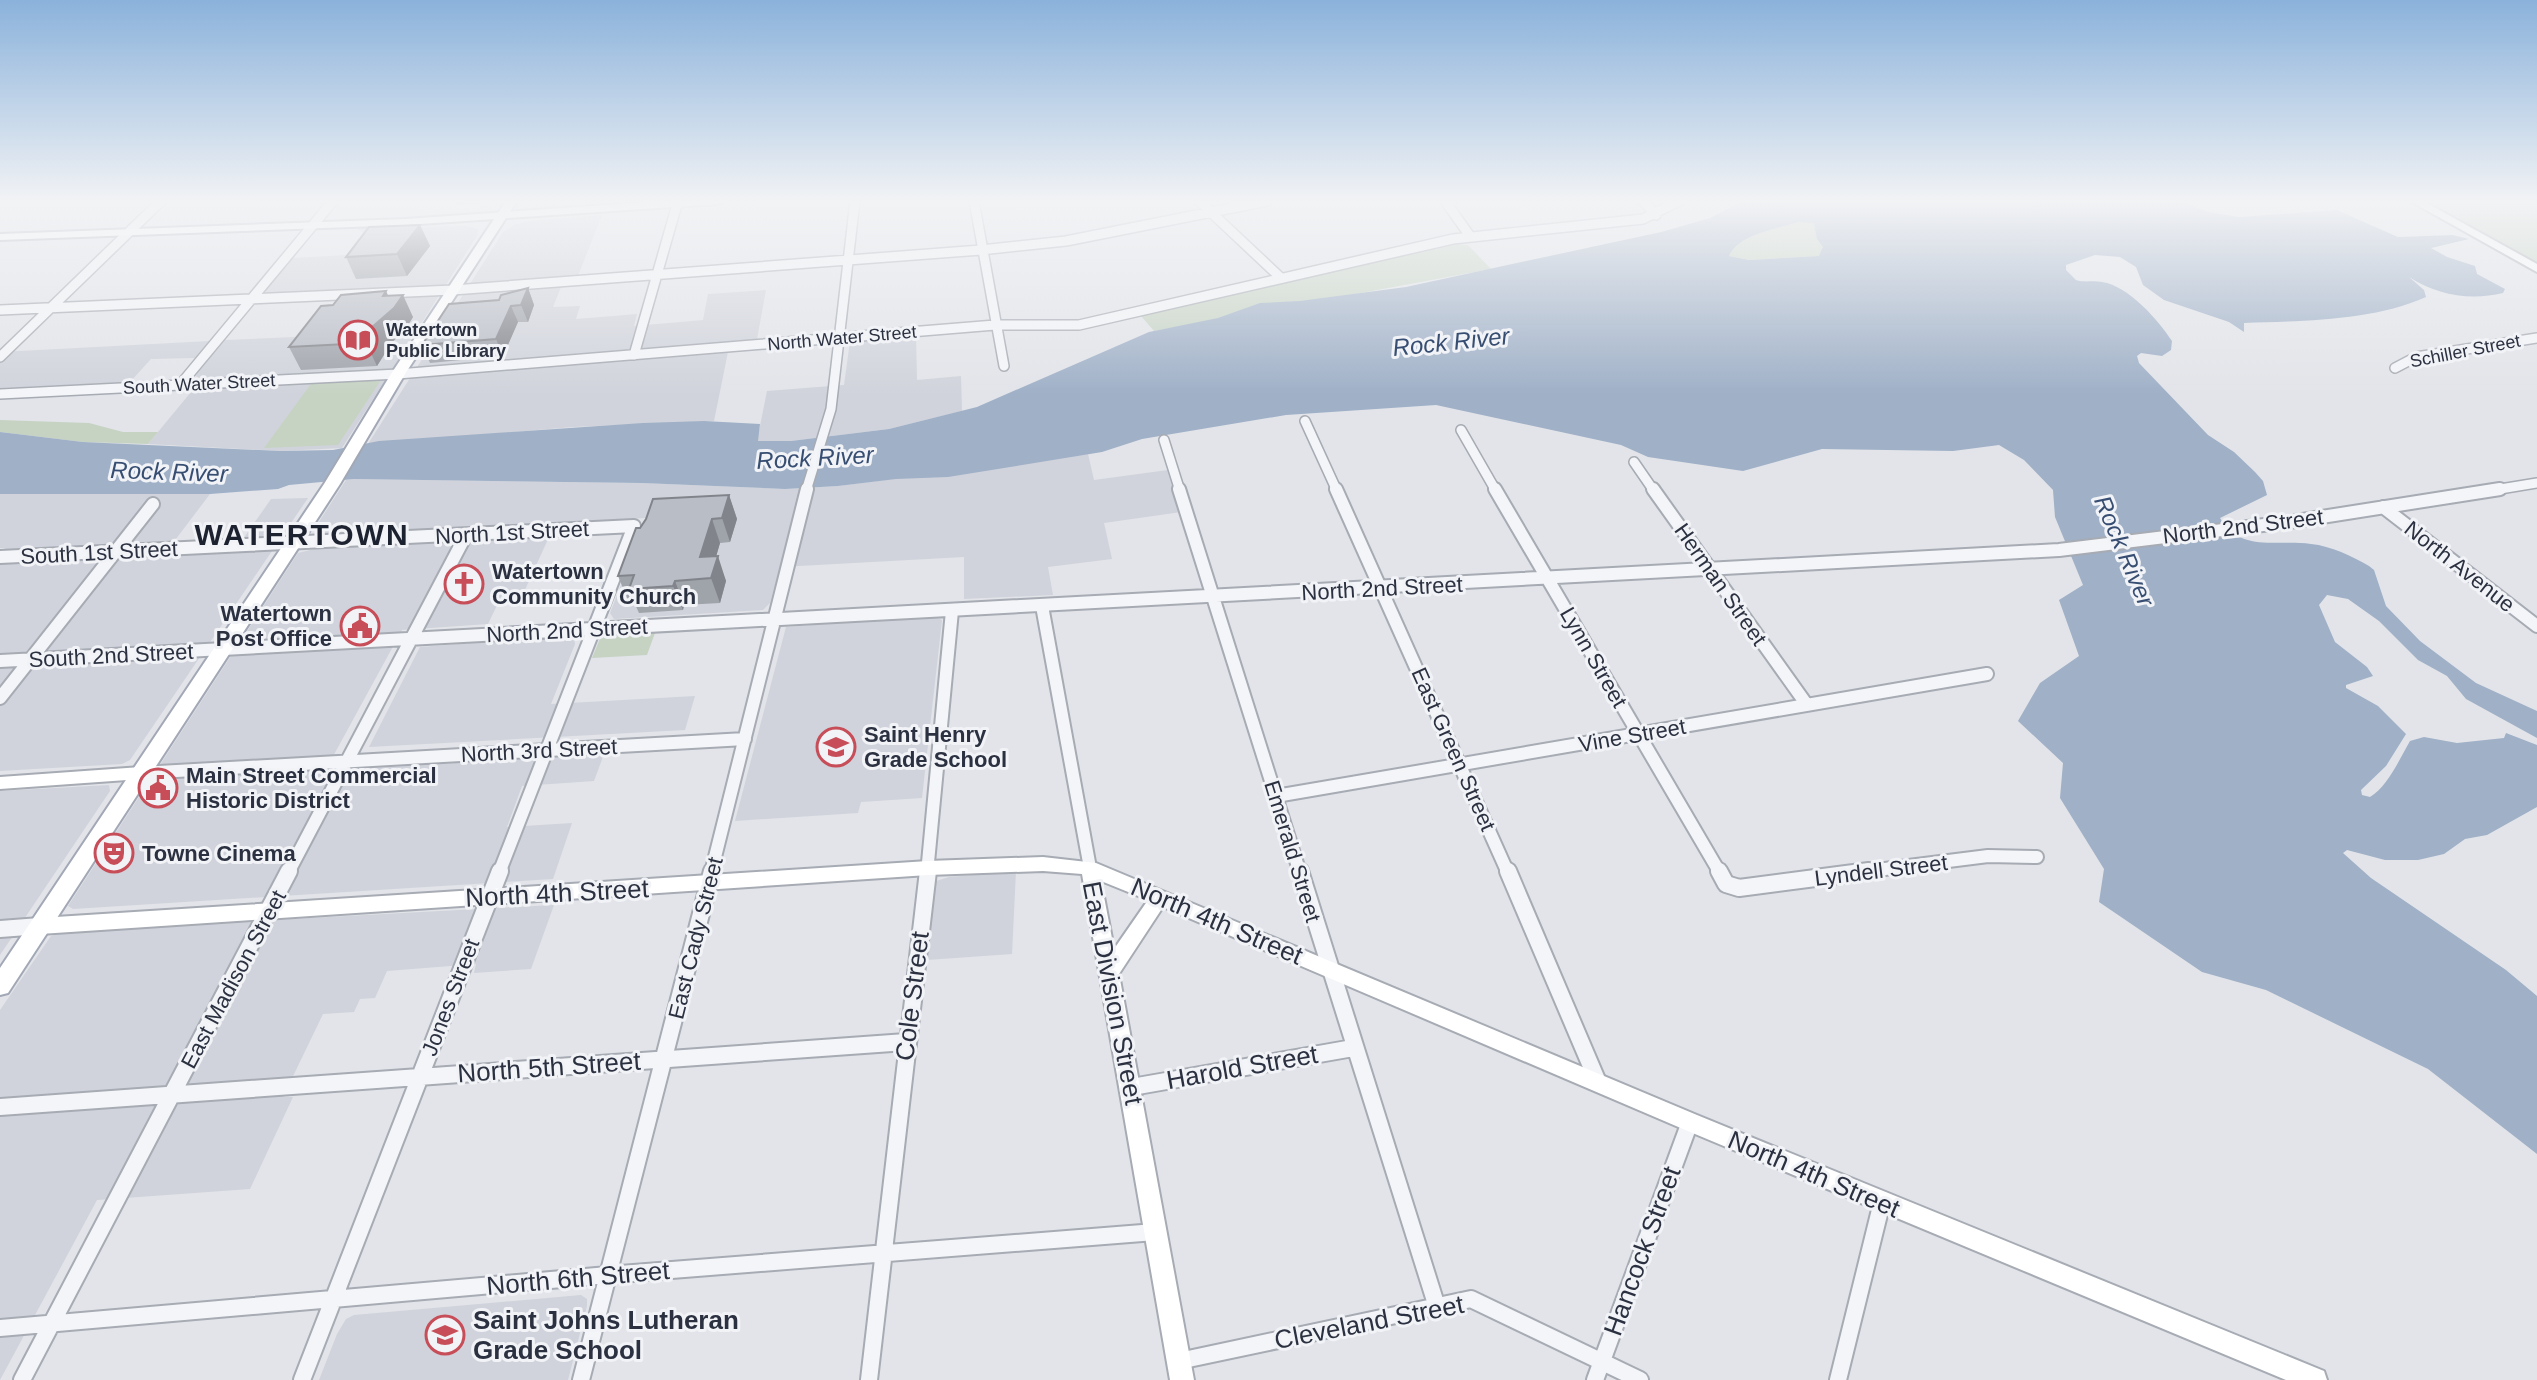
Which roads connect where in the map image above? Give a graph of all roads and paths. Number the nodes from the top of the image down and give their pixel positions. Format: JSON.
{"nodes":[{"id":1,"x":94,"y":265,"type":"edge"},
{"id":2,"x":280,"y":265,"type":"edge"},
{"id":3,"x":470,"y":265,"type":"edge"},
{"id":4,"x":659,"y":265,"type":"edge"},
{"id":5,"x":773,"y":265,"type":"edge"},
{"id":6,"x":846,"y":265,"type":"edge"},
{"id":7,"x":984,"y":265,"type":"edge"},
{"id":8,"x":1267,"y":265,"type":"edge"},
{"id":9,"x":1338,"y":265,"type":"edge"},
{"id":10,"x":656,"y":274,"type":"junction"},
{"id":11,"x":1281,"y":278,"type":"junction"},
{"id":12,"x":453,"y":290,"type":"junction"},
{"id":13,"x":252,"y":299,"type":"junction"},
{"id":14,"x":50,"y":308,"type":"junction"},
{"id":15,"x":0,"y":310,"type":"edge"},
{"id":16,"x":995,"y":325,"type":"junction"},
{"id":17,"x":839,"y":338,"type":"junction"},
{"id":18,"x":2537,"y":338,"type":"edge"},
{"id":19,"x":634,"y":355,"type":"junction"},
{"id":20,"x":0,"y":357,"type":"edge"},
{"id":21,"x":1004,"y":366,"type":"dead end"},
{"id":22,"x":2395,"y":368,"type":"dead end"},
{"id":23,"x":398,"y":374,"type":"junction"},
{"id":24,"x":180,"y":385,"type":"junction"},
{"id":25,"x":0,"y":394,"type":"edge"},
{"id":26,"x":1305,"y":421,"type":"dead end"},
{"id":27,"x":1461,"y":430,"type":"dead end"},
{"id":28,"x":1164,"y":440,"type":"dead end"},
{"id":29,"x":1634,"y":462,"type":"dead end"},
{"id":30,"x":2537,"y":483,"type":"edge"},
{"id":31,"x":153,"y":504,"type":"dead end"},
{"id":32,"x":2383,"y":507,"type":"junction"},
{"id":33,"x":634,"y":526,"type":"joint"},
{"id":34,"x":466,"y":535,"type":"junction"},
{"id":35,"x":294,"y":542,"type":"junction"},
{"id":36,"x":116,"y":551,"type":"junction"},
{"id":37,"x":0,"y":557,"type":"edge"},
{"id":38,"x":1711,"y":569,"type":"junction"},
{"id":39,"x":1549,"y":579,"type":"junction"},
{"id":40,"x":1382,"y":588,"type":"junction"},
{"id":41,"x":1214,"y":597,"type":"junction"},
{"id":42,"x":1042,"y":606,"type":"junction"},
{"id":43,"x":952,"y":611,"type":"junction"},
{"id":44,"x":777,"y":618,"type":"junction"},
{"id":45,"x":2537,"y":626,"type":"edge"},
{"id":46,"x":594,"y":628,"type":"junction"},
{"id":47,"x":411,"y":639,"type":"junction"},
{"id":48,"x":223,"y":649,"type":"junction"},
{"id":49,"x":31,"y":660,"type":"junction"},
{"id":50,"x":0,"y":661,"type":"edge"},
{"id":51,"x":1987,"y":674,"type":"dead end"},
{"id":52,"x":0,"y":698,"type":"edge"},
{"id":53,"x":1807,"y":705,"type":"junction"},
{"id":54,"x":1638,"y":734,"type":"junction"},
{"id":55,"x":745,"y":739,"type":"junction"},
{"id":56,"x":547,"y":749,"type":"junction"},
{"id":57,"x":348,"y":762,"type":"junction"},
{"id":58,"x":1462,"y":765,"type":"junction"},
{"id":59,"x":141,"y":773,"type":"junction"},
{"id":60,"x":0,"y":783,"type":"edge"},
{"id":61,"x":1276,"y":796,"type":"junction"},
{"id":62,"x":2037,"y":857,"type":"dead end"},
{"id":63,"x":928,"y":868,"type":"junction"},
{"id":64,"x":1090,"y":868,"type":"junction"},
{"id":65,"x":709,"y":884,"type":"junction"},
{"id":66,"x":1726,"y":884,"type":"joint"},
{"id":67,"x":489,"y":897,"type":"junction"},
{"id":68,"x":1160,"y":897,"type":"junction"},
{"id":69,"x":269,"y":910,"type":"junction"},
{"id":70,"x":40,"y":926,"type":"junction"},
{"id":71,"x":0,"y":929,"type":"edge"},
{"id":72,"x":1330,"y":968,"type":"junction"},
{"id":73,"x":1110,"y":971,"type":"junction"},
{"id":74,"x":0,"y":986,"type":"edge"},
{"id":75,"x":906,"y":1042,"type":"junction"},
{"id":76,"x":1353,"y":1048,"type":"junction"},
{"id":77,"x":664,"y":1059,"type":"junction"},
{"id":78,"x":419,"y":1077,"type":"junction"},
{"id":79,"x":1597,"y":1080,"type":"junction"},
{"id":80,"x":1132,"y":1087,"type":"junction"},
{"id":81,"x":171,"y":1096,"type":"junction"},
{"id":82,"x":0,"y":1107,"type":"edge"},
{"id":83,"x":1690,"y":1122,"type":"junction"},
{"id":84,"x":1882,"y":1202,"type":"junction"},
{"id":85,"x":1155,"y":1232,"type":"junction"},
{"id":86,"x":882,"y":1254,"type":"junction"},
{"id":87,"x":608,"y":1275,"type":"junction"},
{"id":88,"x":333,"y":1300,"type":"junction"},
{"id":89,"x":1437,"y":1307,"type":"junction"},
{"id":90,"x":50,"y":1325,"type":"junction"},
{"id":91,"x":0,"y":1328,"type":"edge"},
{"id":92,"x":1602,"y":1361,"type":"junction"},
{"id":93,"x":1180,"y":1370,"type":"edge"},
{"id":94,"x":22,"y":1380,"type":"edge"},
{"id":95,"x":302,"y":1380,"type":"edge"},
{"id":96,"x":581,"y":1380,"type":"edge"},
{"id":97,"x":869,"y":1380,"type":"edge"},
{"id":98,"x":1595,"y":1380,"type":"edge"},
{"id":99,"x":1640,"y":1380,"type":"edge"},
{"id":100,"x":1838,"y":1380,"type":"edge"},
{"id":101,"x":2315,"y":1380,"type":"edge"}],
"edges":[{"from":1,"to":14,"type":"street"},
{"from":2,"to":13,"type":"street"},
{"from":3,"to":12,"type":"main road"},
{"from":4,"to":10,"type":"street"},
{"from":5,"to":10,"type":"street"},
{"from":6,"to":17,"type":"street","name":"East Cady Street"},
{"from":7,"to":16,"type":"street"},
{"from":8,"to":11,"type":"street"},
{"from":9,"to":11,"type":"street","name":"North Water Street"},
{"from":10,"to":12,"type":"street"},
{"from":10,"to":19,"type":"street"},
{"from":11,"to":16,"type":"street","name":"North Water Street"},
{"from":12,"to":13,"type":"street"},
{"from":12,"to":23,"type":"main road"},
{"from":13,"to":14,"type":"street"},
{"from":13,"to":24,"type":"street"},
{"from":14,"to":15,"type":"street"},
{"from":14,"to":20,"type":"street"},
{"from":16,"to":17,"type":"street","name":"North Water Street"},
{"from":16,"to":21,"type":"street"},
{"from":17,"to":19,"type":"street","name":"North Water Street"},
{"from":17,"to":44,"type":"street","name":"East Cady Street"},
{"from":18,"to":22,"type":"street","name":"Schiller Street"},
{"from":19,"to":23,"type":"street","name":"North Water Street"},
{"from":23,"to":24,"type":"street","name":"South Water Street"},
{"from":23,"to":35,"type":"main road"},
{"from":24,"to":25,"type":"street","name":"South Water Street"},
{"from":26,"to":40,"type":"street","name":"East Green Street"},
{"from":27,"to":39,"type":"street","name":"Lynn Street"},
{"from":28,"to":41,"type":"street","name":"Emerald Street"},
{"from":29,"to":38,"type":"street","name":"Herman Street"},
{"from":30,"to":32,"type":"street","name":"North 2nd Street"},
{"from":31,"to":36,"type":"street"},
{"from":32,"to":38,"type":"street","name":"North 2nd Street"},
{"from":32,"to":45,"type":"street","name":"North Avenue"},
{"from":33,"to":34,"type":"street","name":"North 1st Street"},
{"from":33,"to":46,"type":"street","name":"Jones Street"},
{"from":34,"to":35,"type":"street","name":"North 1st Street"},
{"from":34,"to":47,"type":"street","name":"East Madison Street"},
{"from":35,"to":36,"type":"street","name":"South 1st Street"},
{"from":35,"to":48,"type":"main road"},
{"from":36,"to":37,"type":"street","name":"South 1st Street"},
{"from":36,"to":49,"type":"street"},
{"from":38,"to":39,"type":"street","name":"North 2nd Street"},
{"from":38,"to":53,"type":"street","name":"Herman Street"},
{"from":39,"to":40,"type":"street","name":"North 2nd Street"},
{"from":39,"to":54,"type":"street","name":"Lynn Street"},
{"from":40,"to":41,"type":"street","name":"North 2nd Street"},
{"from":40,"to":58,"type":"street","name":"East Green Street"},
{"from":41,"to":42,"type":"street","name":"North 2nd Street"},
{"from":41,"to":61,"type":"street","name":"Emerald Street"},
{"from":42,"to":43,"type":"street","name":"North 2nd Street"},
{"from":42,"to":64,"type":"street","name":"East Division Street"},
{"from":43,"to":44,"type":"street","name":"North 2nd Street"},
{"from":43,"to":63,"type":"street","name":"Cole Street"},
{"from":44,"to":46,"type":"street","name":"North 2nd Street"},
{"from":44,"to":55,"type":"street","name":"East Cady Street"},
{"from":46,"to":47,"type":"street","name":"North 2nd Street"},
{"from":46,"to":56,"type":"street","name":"Jones Street"},
{"from":47,"to":48,"type":"street","name":"North 2nd Street"},
{"from":47,"to":57,"type":"street","name":"East Madison Street"},
{"from":48,"to":49,"type":"street","name":"South 2nd Street"},
{"from":48,"to":59,"type":"main road"},
{"from":49,"to":50,"type":"street","name":"South 2nd Street"},
{"from":49,"to":52,"type":"street"},
{"from":51,"to":53,"type":"street","name":"Vine Street"},
{"from":53,"to":54,"type":"street","name":"Vine Street"},
{"from":54,"to":58,"type":"street","name":"Vine Street"},
{"from":54,"to":66,"type":"street","name":"Lynn Street"},
{"from":55,"to":56,"type":"street","name":"North 3rd Street"},
{"from":55,"to":65,"type":"street","name":"East Cady Street"},
{"from":56,"to":57,"type":"street","name":"North 3rd Street"},
{"from":56,"to":67,"type":"street","name":"Jones Street"},
{"from":57,"to":59,"type":"street","name":"North 3rd Street"},
{"from":57,"to":69,"type":"street","name":"East Madison Street"},
{"from":58,"to":61,"type":"street","name":"Vine Street"},
{"from":58,"to":79,"type":"street","name":"East Green Street"},
{"from":59,"to":60,"type":"street"},
{"from":59,"to":70,"type":"main road"},
{"from":61,"to":72,"type":"street","name":"Emerald Street"},
{"from":62,"to":66,"type":"street","name":"Lyndell Street"},
{"from":63,"to":64,"type":"street","name":"North 4th Street"},
{"from":63,"to":65,"type":"street","name":"North 4th Street"},
{"from":63,"to":75,"type":"street","name":"Cole Street"},
{"from":64,"to":68,"type":"street","name":"North 4th Street"},
{"from":64,"to":73,"type":"street","name":"East Division Street"},
{"from":65,"to":67,"type":"street","name":"North 4th Street"},
{"from":65,"to":77,"type":"street","name":"East Cady Street"},
{"from":67,"to":69,"type":"street","name":"North 4th Street"},
{"from":67,"to":78,"type":"street","name":"Jones Street"},
{"from":68,"to":72,"type":"street","name":"North 4th Street"},
{"from":68,"to":73,"type":"street"},
{"from":69,"to":70,"type":"street","name":"North 4th Street"},
{"from":69,"to":81,"type":"street","name":"East Madison Street"},
{"from":70,"to":71,"type":"street"},
{"from":70,"to":74,"type":"main road"},
{"from":72,"to":76,"type":"street","name":"Emerald Street"},
{"from":72,"to":79,"type":"street","name":"North 4th Street"},
{"from":73,"to":80,"type":"street","name":"East Division Street"},
{"from":75,"to":77,"type":"street","name":"North 5th Street"},
{"from":75,"to":86,"type":"street","name":"Cole Street"},
{"from":76,"to":80,"type":"street","name":"Harold Street"},
{"from":76,"to":89,"type":"street","name":"Emerald Street"},
{"from":77,"to":78,"type":"street","name":"North 5th Street"},
{"from":77,"to":87,"type":"street","name":"East Cady Street"},
{"from":78,"to":81,"type":"street","name":"North 5th Street"},
{"from":78,"to":88,"type":"street","name":"Jones Street"},
{"from":79,"to":83,"type":"street","name":"North 4th Street"},
{"from":80,"to":85,"type":"street","name":"East Division Street"},
{"from":81,"to":82,"type":"street","name":"North 5th Street"},
{"from":81,"to":90,"type":"street","name":"East Madison Street"},
{"from":83,"to":84,"type":"street","name":"North 4th Street"},
{"from":83,"to":92,"type":"street","name":"Hancock Street"},
{"from":84,"to":100,"type":"street"},
{"from":84,"to":101,"type":"street","name":"North 4th Street"},
{"from":85,"to":86,"type":"street","name":"North 6th Street"},
{"from":85,"to":93,"type":"street","name":"East Division Street"},
{"from":86,"to":87,"type":"street","name":"North 6th Street"},
{"from":86,"to":97,"type":"street","name":"Cole Street"},
{"from":87,"to":88,"type":"street","name":"North 6th Street"},
{"from":87,"to":96,"type":"street","name":"East Cady Street"},
{"from":88,"to":90,"type":"street","name":"North 6th Street"},
{"from":88,"to":95,"type":"street","name":"Jones Street"},
{"from":89,"to":92,"type":"street","name":"Cleveland Street"},
{"from":89,"to":93,"type":"street","name":"Cleveland Street"},
{"from":90,"to":91,"type":"street","name":"North 6th Street"},
{"from":90,"to":94,"type":"street","name":"East Madison Street"},
{"from":92,"to":98,"type":"street","name":"Hancock Street"},
{"from":92,"to":99,"type":"street","name":"Cleveland Street"}]}
